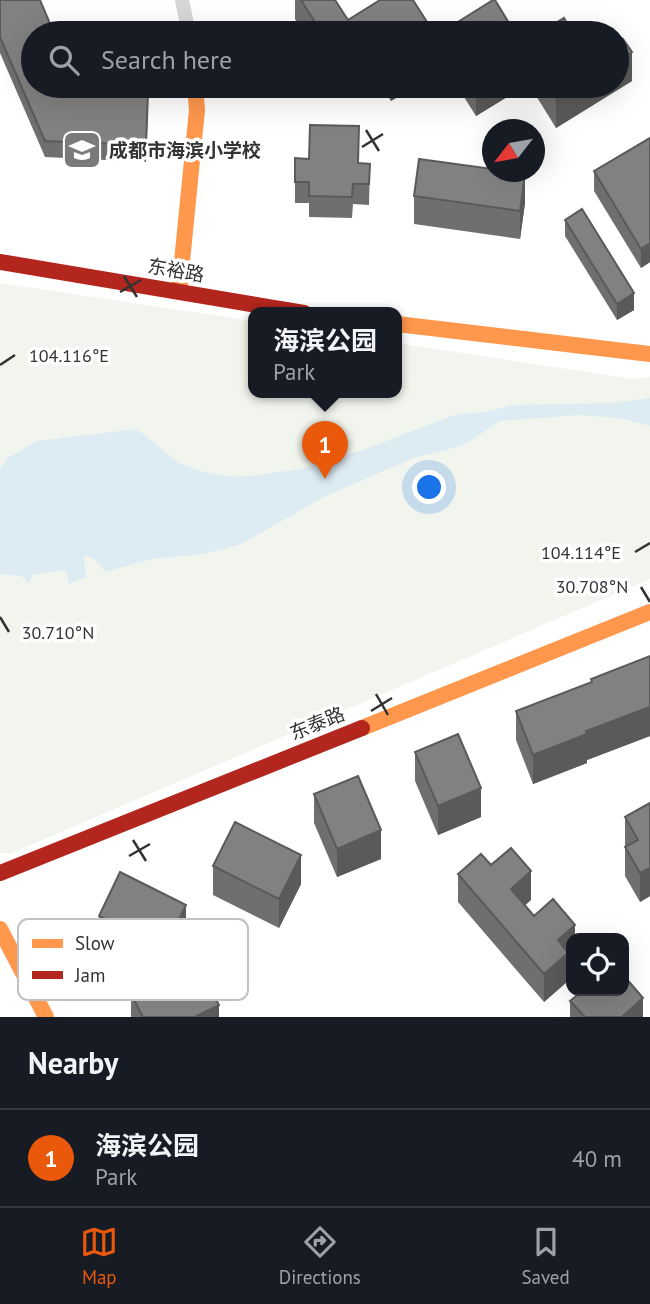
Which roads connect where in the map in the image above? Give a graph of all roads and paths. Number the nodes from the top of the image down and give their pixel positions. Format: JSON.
{"nodes":[{"id":1,"x":182,"y":0,"type":"edge"},
{"id":2,"x":186,"y":21,"type":"edge"},
{"id":3,"x":196,"y":98,"type":"edge"},
{"id":4,"x":0,"y":262,"type":"edge"},
{"id":5,"x":179,"y":292,"type":"junction"},
{"id":6,"x":268,"y":307,"type":"edge"},
{"id":7,"x":402,"y":325,"type":"edge"},
{"id":8,"x":650,"y":354,"type":"edge"},
{"id":9,"x":650,"y":612,"type":"edge"},
{"id":10,"x":0,"y":873,"type":"edge"},
{"id":11,"x":0,"y":929,"type":"edge"},
{"id":12,"x":18,"y":963,"type":"edge"},
{"id":13,"x":37,"y":1000,"type":"edge"},
{"id":14,"x":46,"y":1017,"type":"edge"}],
"edges":[{"from":1,"to":2,"type":"street"},
{"from":3,"to":5,"type":"street"},
{"from":4,"to":5,"type":"street","name":"东裕路"},
{"from":5,"to":6,"type":"street","name":"东裕路"},
{"from":7,"to":8,"type":"street"},
{"from":9,"to":10,"type":"street","name":"东泰路"},
{"from":11,"to":12,"type":"street"},
{"from":13,"to":14,"type":"street"}]}
